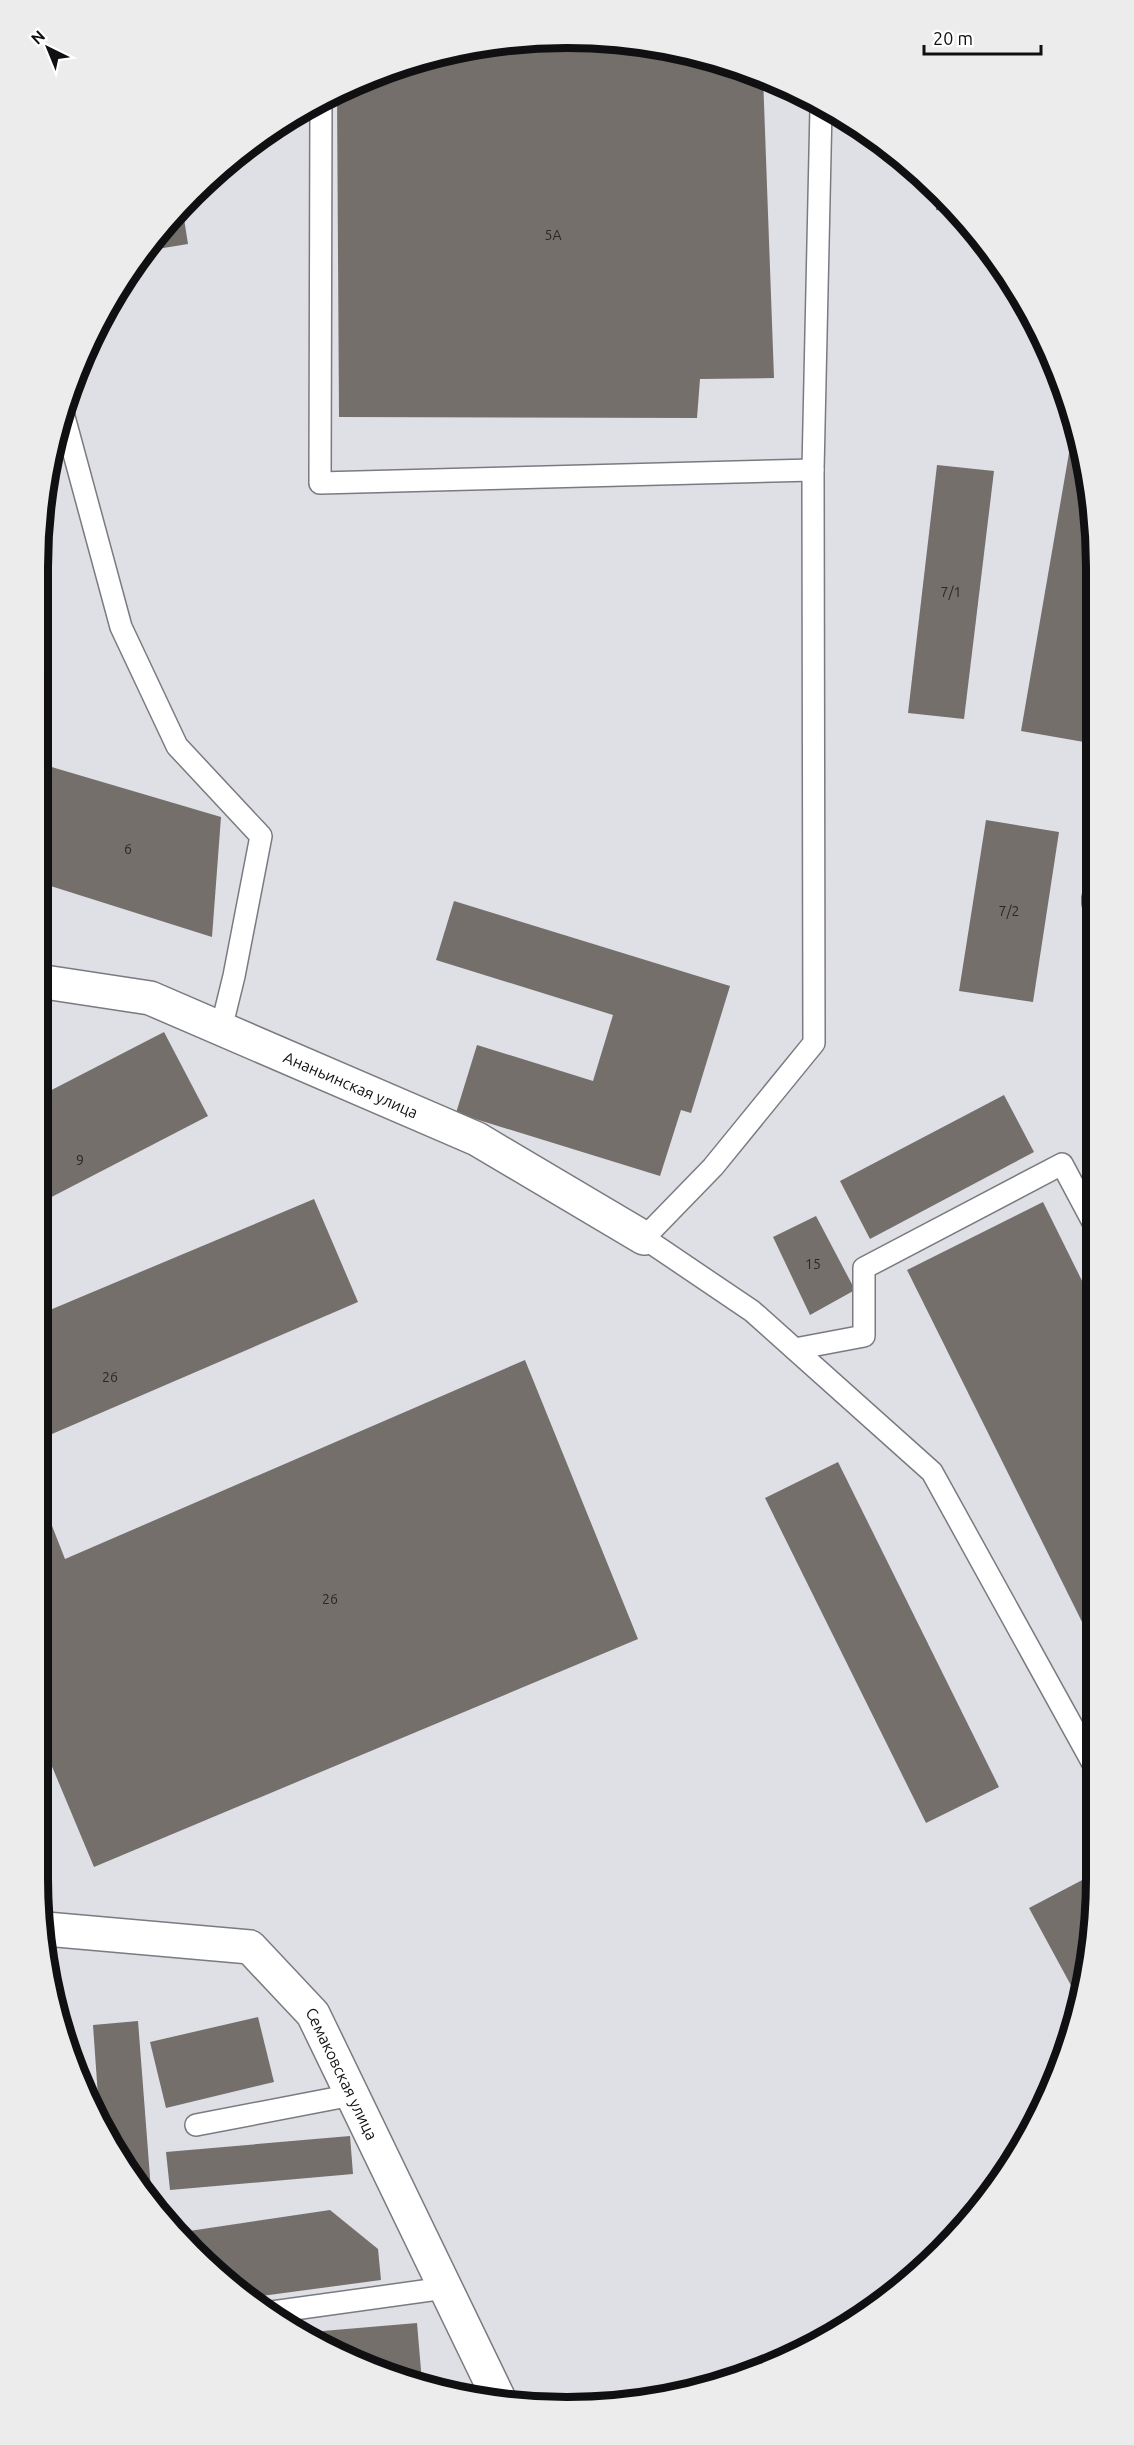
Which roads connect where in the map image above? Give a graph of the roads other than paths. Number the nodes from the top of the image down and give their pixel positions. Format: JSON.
{"nodes":[{"id":1,"x":321,"y":111,"type":"edge"},
{"id":2,"x":821,"y":115,"type":"edge"},
{"id":3,"x":67,"y":429,"type":"edge"},
{"id":4,"x":813,"y":470,"type":"junction"},
{"id":5,"x":48,"y":983,"type":"edge"},
{"id":6,"x":221,"y":1029,"type":"junction"},
{"id":7,"x":1086,"y":1209,"type":"edge"},
{"id":8,"x":644,"y":1238,"type":"junction"},
{"id":9,"x":795,"y":1349,"type":"junction"},
{"id":10,"x":1086,"y":1751,"type":"edge"},
{"id":11,"x":51,"y":1929,"type":"edge"},
{"id":12,"x":352,"y":2095,"type":"junction"},
{"id":13,"x":196,"y":2125,"type":"dead end"},
{"id":14,"x":445,"y":2288,"type":"junction"},
{"id":15,"x":280,"y":2311,"type":"edge"},
{"id":16,"x":496,"y":2392,"type":"edge"}],
"edges":[{"from":1,"to":4,"type":"lane"},
{"from":2,"to":4,"type":"lane"},
{"from":3,"to":6,"type":"lane"},
{"from":4,"to":8,"type":"lane"},
{"from":5,"to":6,"type":"street","name":"Ананьинская улица"},
{"from":6,"to":8,"type":"street","name":"Ананьинская улица"},
{"from":7,"to":9,"type":"lane"},
{"from":8,"to":9,"type":"lane"},
{"from":9,"to":10,"type":"lane"},
{"from":11,"to":12,"type":"street","name":"Семаковская улица"},
{"from":12,"to":13,"type":"lane"},
{"from":12,"to":14,"type":"street","name":"Семаковская улица"},
{"from":14,"to":15,"type":"lane"},
{"from":14,"to":16,"type":"street","name":"Семаковская улица"}]}
